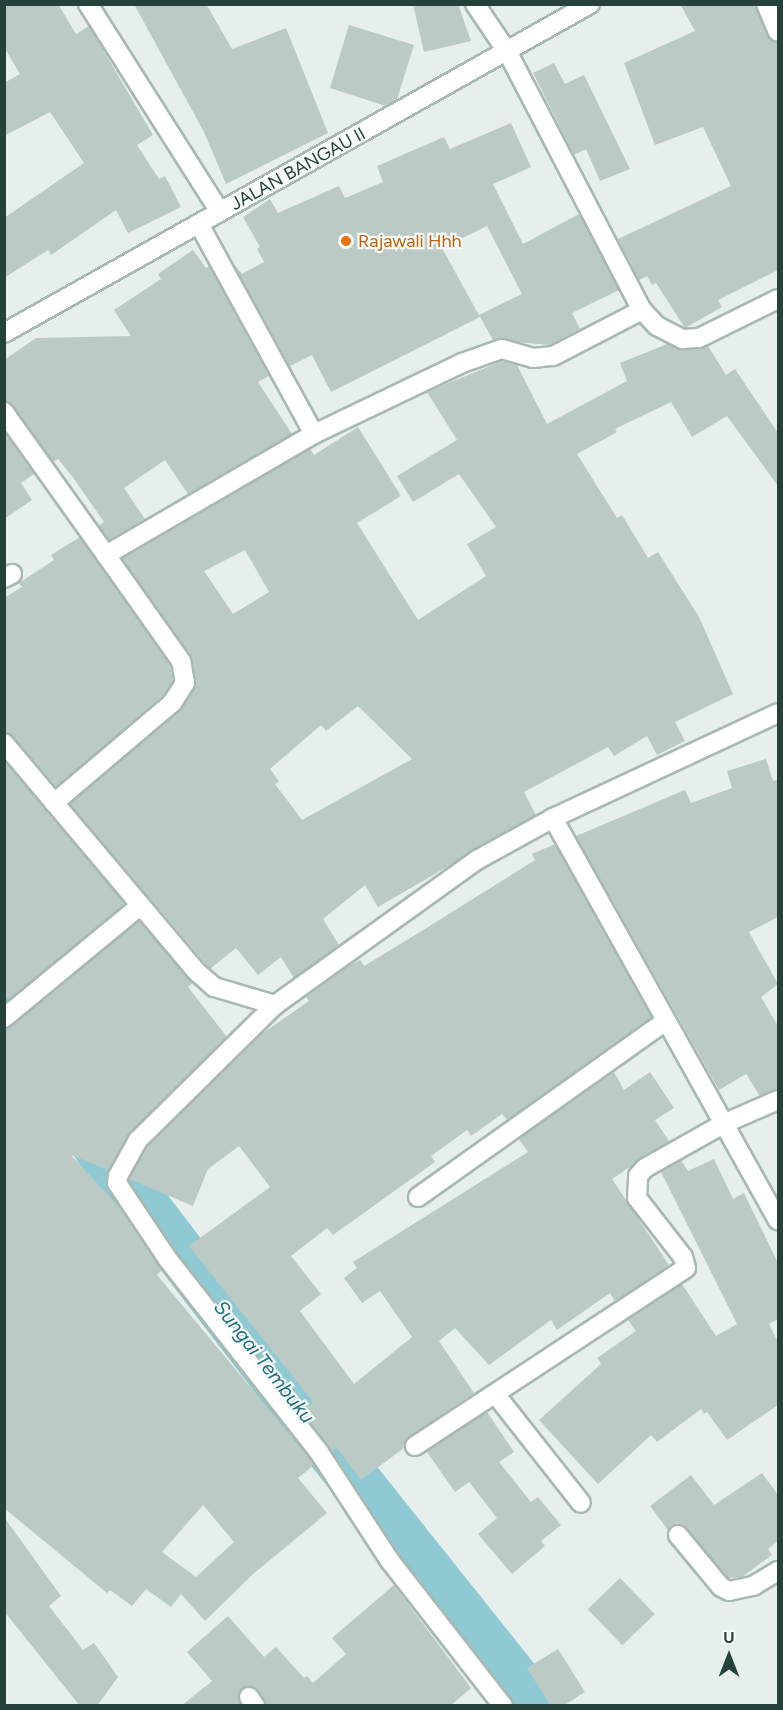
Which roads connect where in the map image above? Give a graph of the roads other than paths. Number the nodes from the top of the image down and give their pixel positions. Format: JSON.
{"nodes":[{"id":1,"x":88,"y":4,"type":"edge"},
{"id":2,"x":475,"y":4,"type":"edge"},
{"id":3,"x":590,"y":4,"type":"edge"},
{"id":4,"x":766,"y":4,"type":"edge"},
{"id":5,"x":778,"y":32,"type":"edge"},
{"id":6,"x":508,"y":53,"type":"junction"},
{"id":7,"x":220,"y":212,"type":"junction"},
{"id":8,"x":200,"y":226,"type":"junction"},
{"id":9,"x":778,"y":299,"type":"edge"},
{"id":10,"x":642,"y":310,"type":"junction"},
{"id":11,"x":4,"y":333,"type":"edge"},
{"id":12,"x":4,"y":412,"type":"edge"},
{"id":13,"x":314,"y":434,"type":"junction"},
{"id":14,"x":106,"y":555,"type":"junction"},
{"id":15,"x":778,"y":713,"type":"edge"},
{"id":16,"x":4,"y":743,"type":"edge"},
{"id":17,"x":54,"y":804,"type":"junction"},
{"id":18,"x":553,"y":818,"type":"junction"},
{"id":19,"x":140,"y":906,"type":"junction"},
{"id":20,"x":275,"y":1005,"type":"junction"},
{"id":21,"x":8,"y":1015,"type":"edge"},
{"id":22,"x":664,"y":1022,"type":"junction"},
{"id":23,"x":778,"y":1100,"type":"edge"},
{"id":24,"x":723,"y":1124,"type":"junction"},
{"id":25,"x":418,"y":1197,"type":"dead end"},
{"id":26,"x":778,"y":1220,"type":"edge"},
{"id":27,"x":496,"y":1395,"type":"junction"},
{"id":28,"x":415,"y":1446,"type":"dead end"},
{"id":29,"x":581,"y":1503,"type":"dead end"},
{"id":30,"x":678,"y":1535,"type":"dead end"},
{"id":31,"x":778,"y":1571,"type":"edge"},
{"id":32,"x":503,"y":1706,"type":"edge"}],
"edges":[{"from":1,"to":7,"type":"street"},
{"from":2,"to":6,"type":"street"},
{"from":3,"to":6,"type":"street","name":"JALAN BANGAU II"},
{"from":4,"to":5,"type":"street"},
{"from":6,"to":7,"type":"street","name":"JALAN BANGAU II"},
{"from":6,"to":10,"type":"street"},
{"from":7,"to":8,"type":"street","name":"JALAN BANGAU II"},
{"from":8,"to":11,"type":"street","name":"JALAN BANGAU II"},
{"from":8,"to":13,"type":"street"},
{"from":9,"to":10,"type":"street"},
{"from":10,"to":13,"type":"street"},
{"from":12,"to":14,"type":"street"},
{"from":13,"to":14,"type":"street"},
{"from":14,"to":17,"type":"street"},
{"from":15,"to":18,"type":"street"},
{"from":16,"to":17,"type":"street"},
{"from":17,"to":19,"type":"street"},
{"from":18,"to":20,"type":"street"},
{"from":18,"to":22,"type":"street"},
{"from":19,"to":20,"type":"street"},
{"from":19,"to":21,"type":"street"},
{"from":20,"to":32,"type":"street"},
{"from":22,"to":24,"type":"street"},
{"from":22,"to":25,"type":"street"},
{"from":23,"to":24,"type":"street"},
{"from":24,"to":26,"type":"street"},
{"from":24,"to":27,"type":"street"},
{"from":27,"to":28,"type":"street"},
{"from":27,"to":29,"type":"street"},
{"from":30,"to":31,"type":"street"}]}
